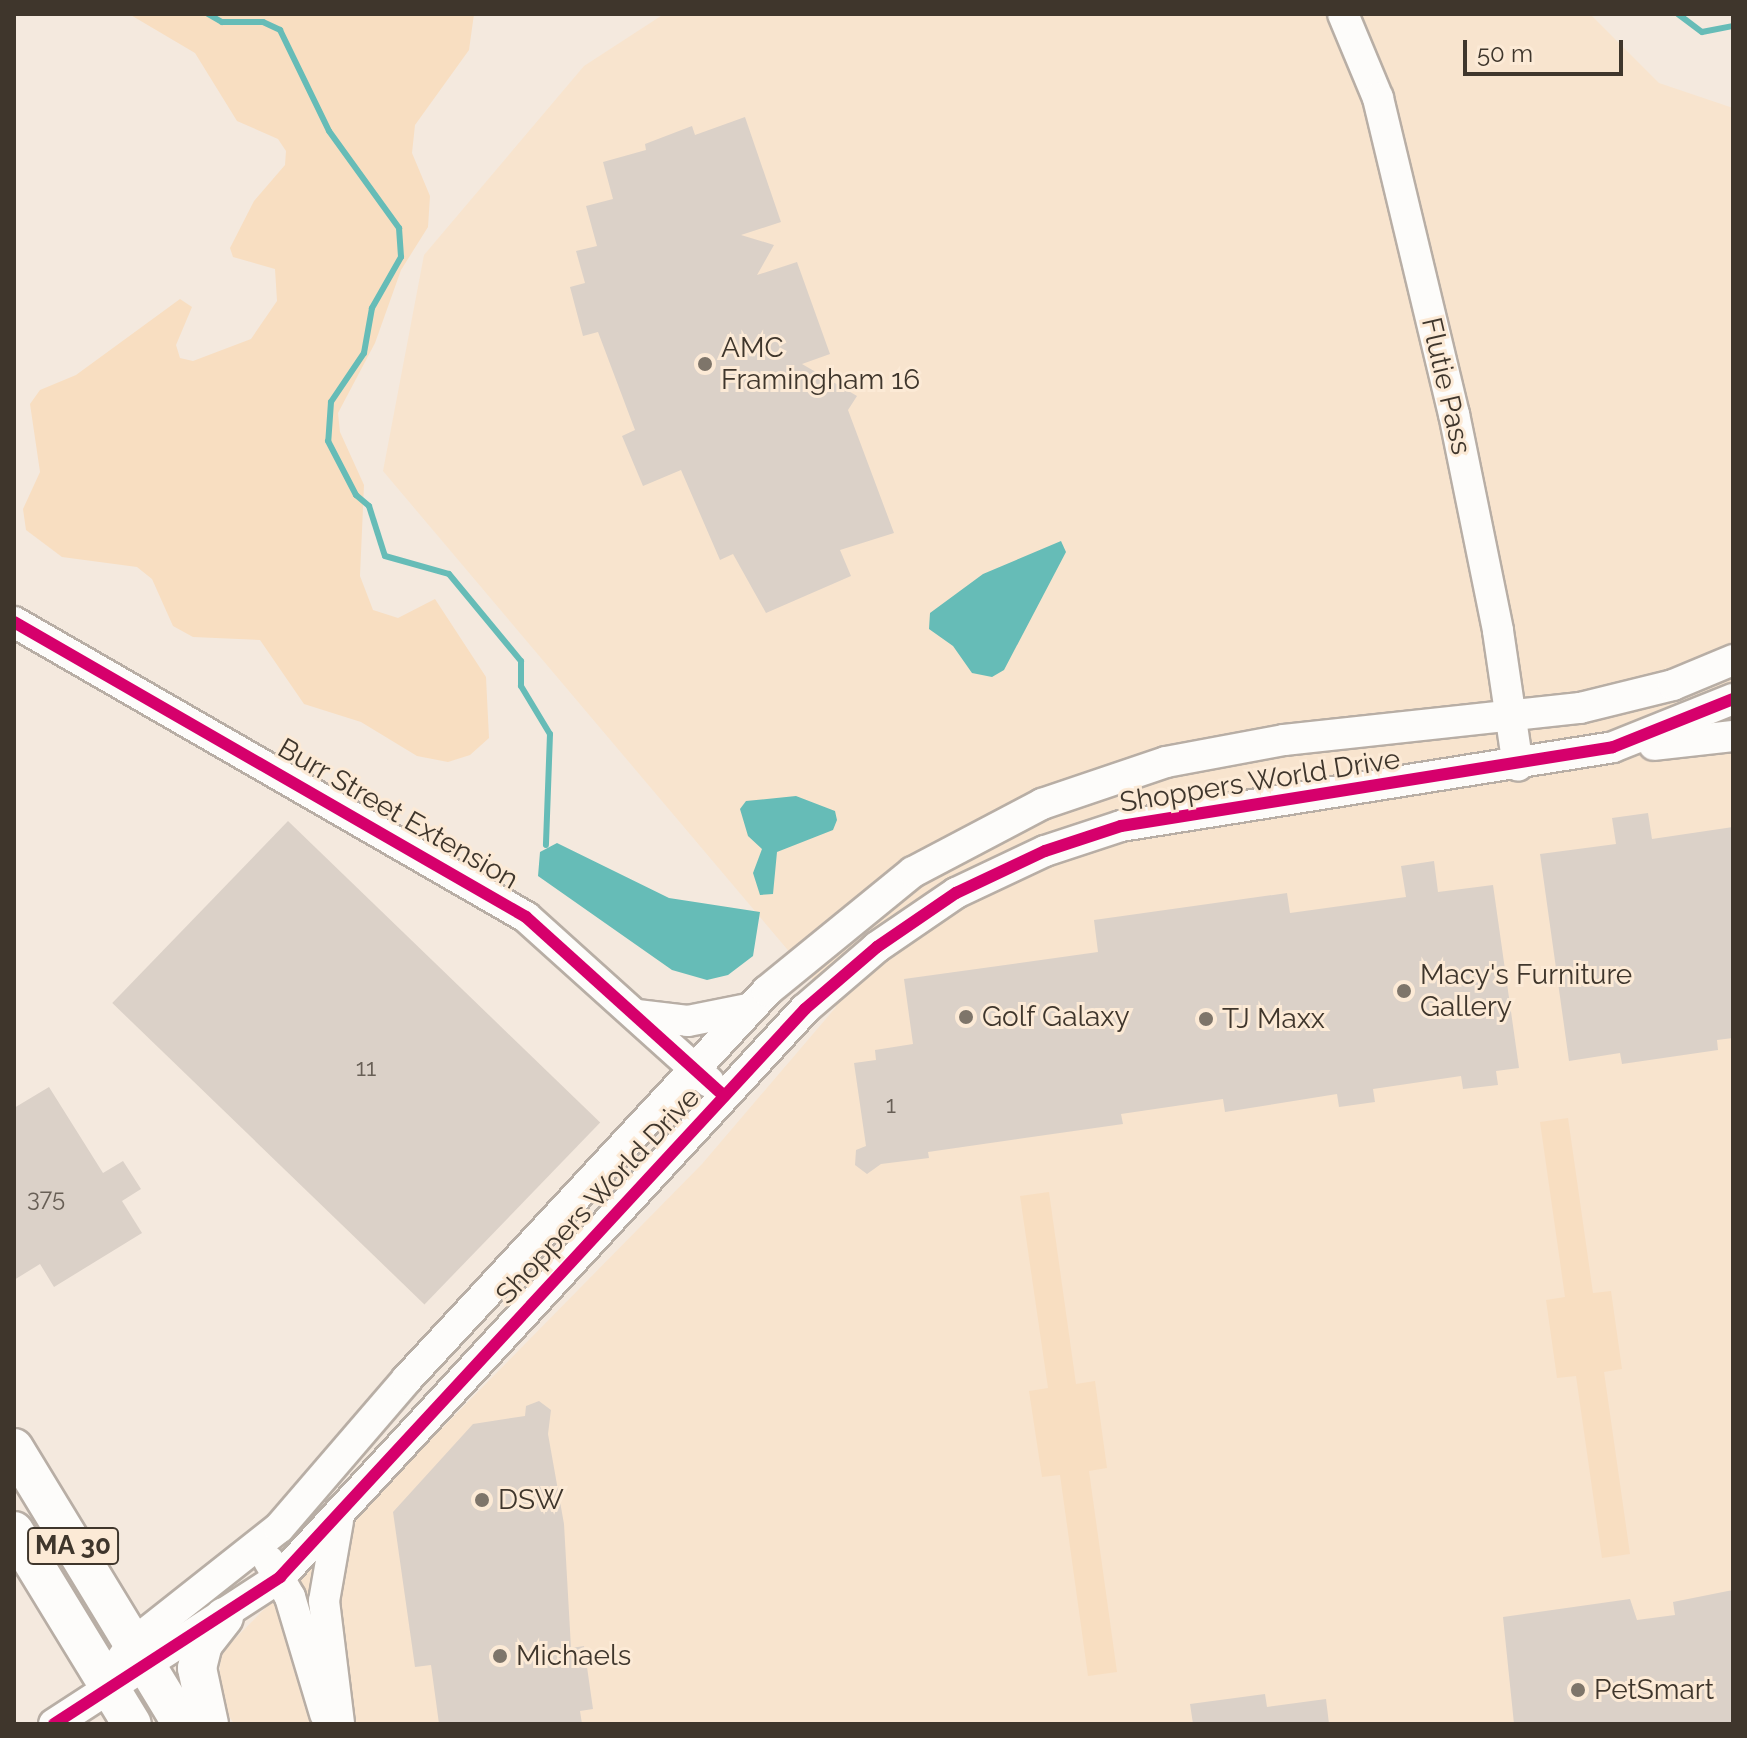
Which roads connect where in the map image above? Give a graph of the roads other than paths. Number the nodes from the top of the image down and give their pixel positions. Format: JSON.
{"nodes":[{"id":1,"x":1343,"y":14,"type":"edge"},
{"id":2,"x":14,"y":622,"type":"edge"},
{"id":3,"x":1733,"y":660,"type":"edge"},
{"id":4,"x":1733,"y":699,"type":"edge"},
{"id":5,"x":1511,"y":717,"type":"junction"},
{"id":6,"x":1733,"y":736,"type":"edge"},
{"id":7,"x":1581,"y":753,"type":"junction"},
{"id":8,"x":1518,"y":766,"type":"junction"},
{"id":9,"x":748,"y":1009,"type":"junction"},
{"id":10,"x":637,"y":1015,"type":"junction"},
{"id":11,"x":694,"y":1069,"type":"junction"},
{"id":12,"x":724,"y":1096,"type":"junction"},
{"id":13,"x":14,"y":1448,"type":"edge"},
{"id":14,"x":346,"y":1504,"type":"junction"},
{"id":15,"x":14,"y":1531,"type":"edge"},
{"id":16,"x":259,"y":1546,"type":"junction"},
{"id":17,"x":280,"y":1577,"type":"junction"},
{"id":18,"x":224,"y":1617,"type":"junction"},
{"id":19,"x":139,"y":1655,"type":"junction"},
{"id":20,"x":110,"y":1688,"type":"junction"},
{"id":21,"x":54,"y":1724,"type":"edge"},
{"id":22,"x":132,"y":1724,"type":"edge"},
{"id":23,"x":182,"y":1724,"type":"edge"},
{"id":24,"x":209,"y":1724,"type":"edge"},
{"id":25,"x":330,"y":1724,"type":"edge"},
{"id":26,"x":339,"y":1724,"type":"edge"}],
"edges":[{"from":1,"to":5,"type":"street","name":"Flutie Pass"},
{"from":2,"to":10,"type":"street","name":"Burr Street Extension"},
{"from":3,"to":5,"type":"street","name":"Shoppers World Drive"},
{"from":4,"to":7,"type":"street","name":"Shoppers World Drive"},
{"from":5,"to":8,"type":"street","name":"Flutie Pass"},
{"from":5,"to":9,"type":"street","name":"Shoppers World Drive"},
{"from":6,"to":7,"type":"street","name":"Shoppers World Drive"},
{"from":7,"to":8,"type":"street","name":"Shoppers World Drive"},
{"from":8,"to":12,"type":"street","name":"Shoppers World Drive"},
{"from":9,"to":10,"type":"street"},
{"from":9,"to":11,"type":"street","name":"Shoppers World Drive"},
{"from":10,"to":11,"type":"street","name":"Burr Street Extension"},
{"from":11,"to":12,"type":"street","name":"Burr Street Extension"},
{"from":11,"to":16,"type":"street","name":"Shoppers World Drive"},
{"from":12,"to":14,"type":"street","name":"Shoppers World Drive"},
{"from":13,"to":19,"type":"main road","number":"MA 30"},
{"from":14,"to":17,"type":"street","name":"Shoppers World Drive"},
{"from":14,"to":26,"type":"street"},
{"from":15,"to":20,"type":"main road","number":"MA 30"},
{"from":16,"to":17,"type":"street"},
{"from":16,"to":19,"type":"street","name":"Shoppers World Drive"},
{"from":17,"to":18,"type":"street","name":"Shoppers World Drive"},
{"from":17,"to":25,"type":"street"},
{"from":18,"to":19,"type":"street","name":"Shoppers World Drive"},
{"from":18,"to":24,"type":"main road"},
{"from":19,"to":20,"type":"street","name":"Shoppers World Drive"},
{"from":19,"to":23,"type":"main road","number":"MA 30"},
{"from":20,"to":21,"type":"street"},
{"from":20,"to":22,"type":"main road","number":"MA 30"}]}
